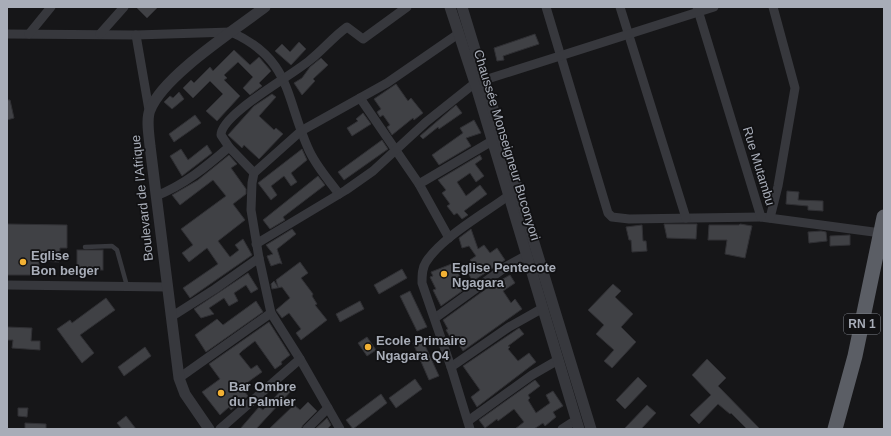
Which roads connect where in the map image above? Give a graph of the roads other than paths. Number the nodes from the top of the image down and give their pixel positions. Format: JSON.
{"nodes":[{"id":1,"x":51,"y":7,"type":"edge"},
{"id":2,"x":124,"y":7,"type":"edge"},
{"id":3,"x":263,"y":7,"type":"edge"},
{"id":4,"x":407,"y":7,"type":"edge"},
{"id":5,"x":450,"y":7,"type":"edge"},
{"id":6,"x":462,"y":7,"type":"edge"},
{"id":7,"x":546,"y":7,"type":"edge"},
{"id":8,"x":620,"y":7,"type":"edge"},
{"id":9,"x":714,"y":7,"type":"edge"},
{"id":10,"x":773,"y":7,"type":"edge"},
{"id":11,"x":697,"y":9,"type":"edge"},
{"id":12,"x":231,"y":32,"type":"junction"},
{"id":13,"x":7,"y":34,"type":"edge"},
{"id":14,"x":29,"y":34,"type":"junction"},
{"id":15,"x":100,"y":34,"type":"junction"},
{"id":16,"x":458,"y":34,"type":"junction"},
{"id":17,"x":628,"y":34,"type":"junction"},
{"id":18,"x":136,"y":35,"type":"junction"},
{"id":19,"x":560,"y":55,"type":"junction"},
{"id":20,"x":284,"y":78,"type":"junction"},
{"id":21,"x":479,"y":81,"type":"junction"},
{"id":22,"x":360,"y":98,"type":"junction"},
{"id":23,"x":149,"y":110,"type":"junction"},
{"id":24,"x":301,"y":130,"type":"junction"},
{"id":25,"x":492,"y":141,"type":"junction"},
{"id":26,"x":229,"y":147,"type":"junction"},
{"id":27,"x":395,"y":151,"type":"junction"},
{"id":28,"x":254,"y":173,"type":"junction"},
{"id":29,"x":419,"y":184,"type":"junction"},
{"id":30,"x":339,"y":194,"type":"junction"},
{"id":31,"x":156,"y":196,"type":"junction"},
{"id":32,"x":508,"y":196,"type":"junction"},
{"id":33,"x":766,"y":217,"type":"junction"},
{"id":34,"x":884,"y":217,"type":"edge"},
{"id":35,"x":686,"y":218,"type":"junction"},
{"id":36,"x":881,"y":233,"type":"junction"},
{"id":37,"x":449,"y":238,"type":"junction"},
{"id":38,"x":256,"y":244,"type":"junction"},
{"id":39,"x":85,"y":247,"type":"dead end"},
{"id":40,"x":527,"y":255,"type":"junction"},
{"id":41,"x":259,"y":258,"type":"junction"},
{"id":42,"x":7,"y":285,"type":"edge"},
{"id":43,"x":127,"y":286,"type":"junction"},
{"id":44,"x":167,"y":287,"type":"junction"},
{"id":45,"x":543,"y":308,"type":"junction"},
{"id":46,"x":271,"y":313,"type":"junction"},
{"id":47,"x":170,"y":317,"type":"junction"},
{"id":48,"x":435,"y":318,"type":"junction"},
{"id":49,"x":300,"y":359,"type":"junction"},
{"id":50,"x":558,"y":360,"type":"junction"},
{"id":51,"x":451,"y":367,"type":"junction"},
{"id":52,"x":179,"y":378,"type":"junction"},
{"id":53,"x":328,"y":408,"type":"junction"},
{"id":54,"x":578,"y":424,"type":"edge"},
{"id":55,"x":469,"y":425,"type":"edge"},
{"id":56,"x":209,"y":429,"type":"edge"},
{"id":57,"x":220,"y":429,"type":"edge"},
{"id":58,"x":307,"y":429,"type":"edge"},
{"id":59,"x":340,"y":429,"type":"edge"},
{"id":60,"x":562,"y":429,"type":"edge"},
{"id":61,"x":591,"y":429,"type":"edge"},
{"id":62,"x":835,"y":429,"type":"edge"}],
"edges":[{"from":1,"to":14,"type":"street"},
{"from":2,"to":15,"type":"street"},
{"from":3,"to":12,"type":"street"},
{"from":4,"to":20,"type":"street"},
{"from":5,"to":16,"type":"street","name":"Chaussée Monseigneur Buconyori"},
{"from":6,"to":21,"type":"street","name":"Chaussée Monseigneur Buconyori"},
{"from":7,"to":19,"type":"street"},
{"from":8,"to":17,"type":"street"},
{"from":9,"to":11,"type":"street"},
{"from":10,"to":33,"type":"street"},
{"from":11,"to":17,"type":"street"},
{"from":11,"to":33,"type":"street","name":"Rue Mutambu"},
{"from":12,"to":18,"type":"street"},
{"from":12,"to":20,"type":"street"},
{"from":12,"to":23,"type":"street"},
{"from":13,"to":14,"type":"street"},
{"from":14,"to":15,"type":"street"},
{"from":15,"to":18,"type":"street"},
{"from":16,"to":21,"type":"street","name":"Chaussée Monseigneur Buconyori"},
{"from":16,"to":22,"type":"street"},
{"from":17,"to":19,"type":"street"},
{"from":17,"to":35,"type":"street"},
{"from":18,"to":23,"type":"street"},
{"from":19,"to":21,"type":"street"},
{"from":19,"to":35,"type":"street"},
{"from":20,"to":24,"type":"street"},
{"from":20,"to":26,"type":"street"},
{"from":21,"to":25,"type":"street","name":"Chaussée Monseigneur Buconyori"},
{"from":21,"to":27,"type":"street"},
{"from":21,"to":61,"type":"street","name":"Chaussée Monseigneur Buconyori"},
{"from":22,"to":24,"type":"street"},
{"from":22,"to":27,"type":"street"},
{"from":23,"to":31,"type":"street","name":"Boulevard de l'Afrique"},
{"from":24,"to":28,"type":"street"},
{"from":24,"to":30,"type":"street"},
{"from":25,"to":29,"type":"street"},
{"from":25,"to":32,"type":"street","name":"Chaussée Monseigneur Buconyori"},
{"from":26,"to":28,"type":"street"},
{"from":26,"to":31,"type":"street"},
{"from":27,"to":29,"type":"street"},
{"from":27,"to":30,"type":"street"},
{"from":28,"to":38,"type":"street"},
{"from":29,"to":37,"type":"street"},
{"from":30,"to":38,"type":"street"},
{"from":31,"to":44,"type":"street","name":"Boulevard de l'Afrique"},
{"from":32,"to":37,"type":"street"},
{"from":32,"to":40,"type":"street","name":"Chaussée Monseigneur Buconyori"},
{"from":33,"to":35,"type":"street"},
{"from":33,"to":36,"type":"street","name":"Rue Mutambu"},
{"from":34,"to":36,"type":"highway","number":"RN 1"},
{"from":36,"to":62,"type":"highway","number":"RN 1"},
{"from":37,"to":48,"type":"street"},
{"from":38,"to":41,"type":"street"},
{"from":39,"to":43,"type":"lane"},
{"from":40,"to":45,"type":"street","name":"Chaussée Monseigneur Buconyori"},
{"from":40,"to":48,"type":"street"},
{"from":41,"to":46,"type":"street"},
{"from":41,"to":47,"type":"street"},
{"from":42,"to":43,"type":"street"},
{"from":43,"to":44,"type":"street"},
{"from":44,"to":47,"type":"street","name":"Boulevard de l'Afrique"},
{"from":45,"to":50,"type":"street","name":"Chaussée Monseigneur Buconyori"},
{"from":45,"to":51,"type":"street"},
{"from":46,"to":49,"type":"street"},
{"from":46,"to":52,"type":"street"},
{"from":47,"to":52,"type":"street","name":"Boulevard de l'Afrique"},
{"from":48,"to":51,"type":"street"},
{"from":49,"to":53,"type":"street"},
{"from":49,"to":57,"type":"street"},
{"from":50,"to":54,"type":"street","name":"Chaussée Monseigneur Buconyori"},
{"from":50,"to":55,"type":"street"},
{"from":51,"to":55,"type":"street"},
{"from":52,"to":56,"type":"street","name":"Boulevard de l'Afrique"},
{"from":53,"to":58,"type":"street"},
{"from":53,"to":59,"type":"street"},
{"from":54,"to":60,"type":"street"}]}
